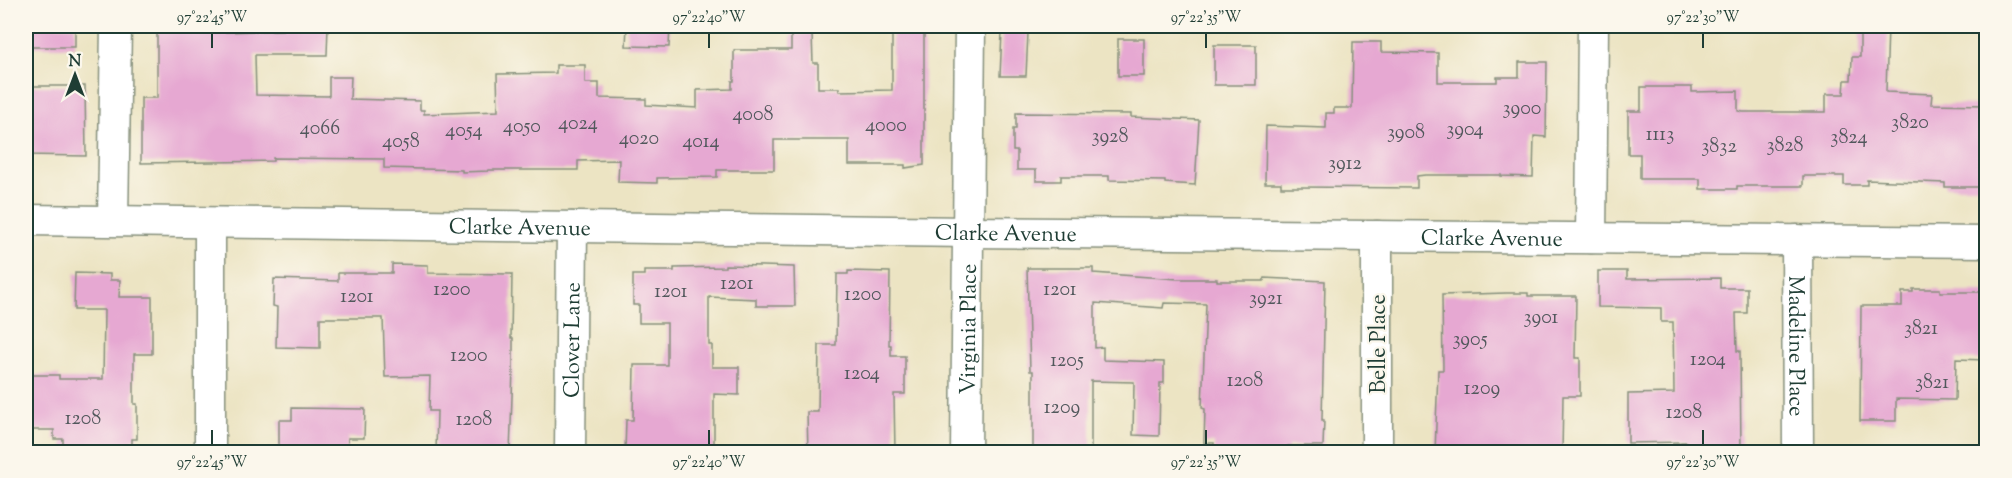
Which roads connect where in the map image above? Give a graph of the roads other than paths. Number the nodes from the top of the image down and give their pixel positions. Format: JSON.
{"nodes":[{"id":1,"x":116,"y":26,"type":"edge"},
{"id":2,"x":970,"y":26,"type":"edge"},
{"id":3,"x":1593,"y":26,"type":"edge"},
{"id":4,"x":26,"y":219,"type":"edge"},
{"id":5,"x":113,"y":220,"type":"junction"},
{"id":6,"x":210,"y":223,"type":"junction"},
{"id":7,"x":572,"y":227,"type":"junction"},
{"id":8,"x":969,"y":232,"type":"junction"},
{"id":9,"x":1377,"y":236,"type":"junction"},
{"id":10,"x":1591,"y":238,"type":"junction"},
{"id":11,"x":1797,"y":240,"type":"junction"},
{"id":12,"x":1986,"y":242,"type":"edge"},
{"id":13,"x":210,"y":453,"type":"edge"},
{"id":14,"x":570,"y":453,"type":"edge"},
{"id":15,"x":966,"y":453,"type":"edge"},
{"id":16,"x":1377,"y":453,"type":"edge"},
{"id":17,"x":1798,"y":453,"type":"edge"}],
"edges":[{"from":1,"to":5,"type":"street"},
{"from":2,"to":8,"type":"street","name":"Virginia Place"},
{"from":3,"to":10,"type":"street"},
{"from":4,"to":5,"type":"street","name":"Clarke Avenue"},
{"from":5,"to":6,"type":"street","name":"Clarke Avenue"},
{"from":6,"to":7,"type":"street","name":"Clarke Avenue"},
{"from":6,"to":13,"type":"street"},
{"from":7,"to":8,"type":"street","name":"Clarke Avenue"},
{"from":7,"to":14,"type":"street","name":"Clover Lane"},
{"from":8,"to":9,"type":"street","name":"Clarke Avenue"},
{"from":8,"to":15,"type":"street","name":"Virginia Place"},
{"from":9,"to":10,"type":"street","name":"Clarke Avenue"},
{"from":9,"to":16,"type":"street","name":"Belle Place"},
{"from":10,"to":11,"type":"street","name":"Clarke Avenue"},
{"from":11,"to":12,"type":"street","name":"Clarke Avenue"},
{"from":11,"to":17,"type":"street","name":"Madeline Place"}]}
